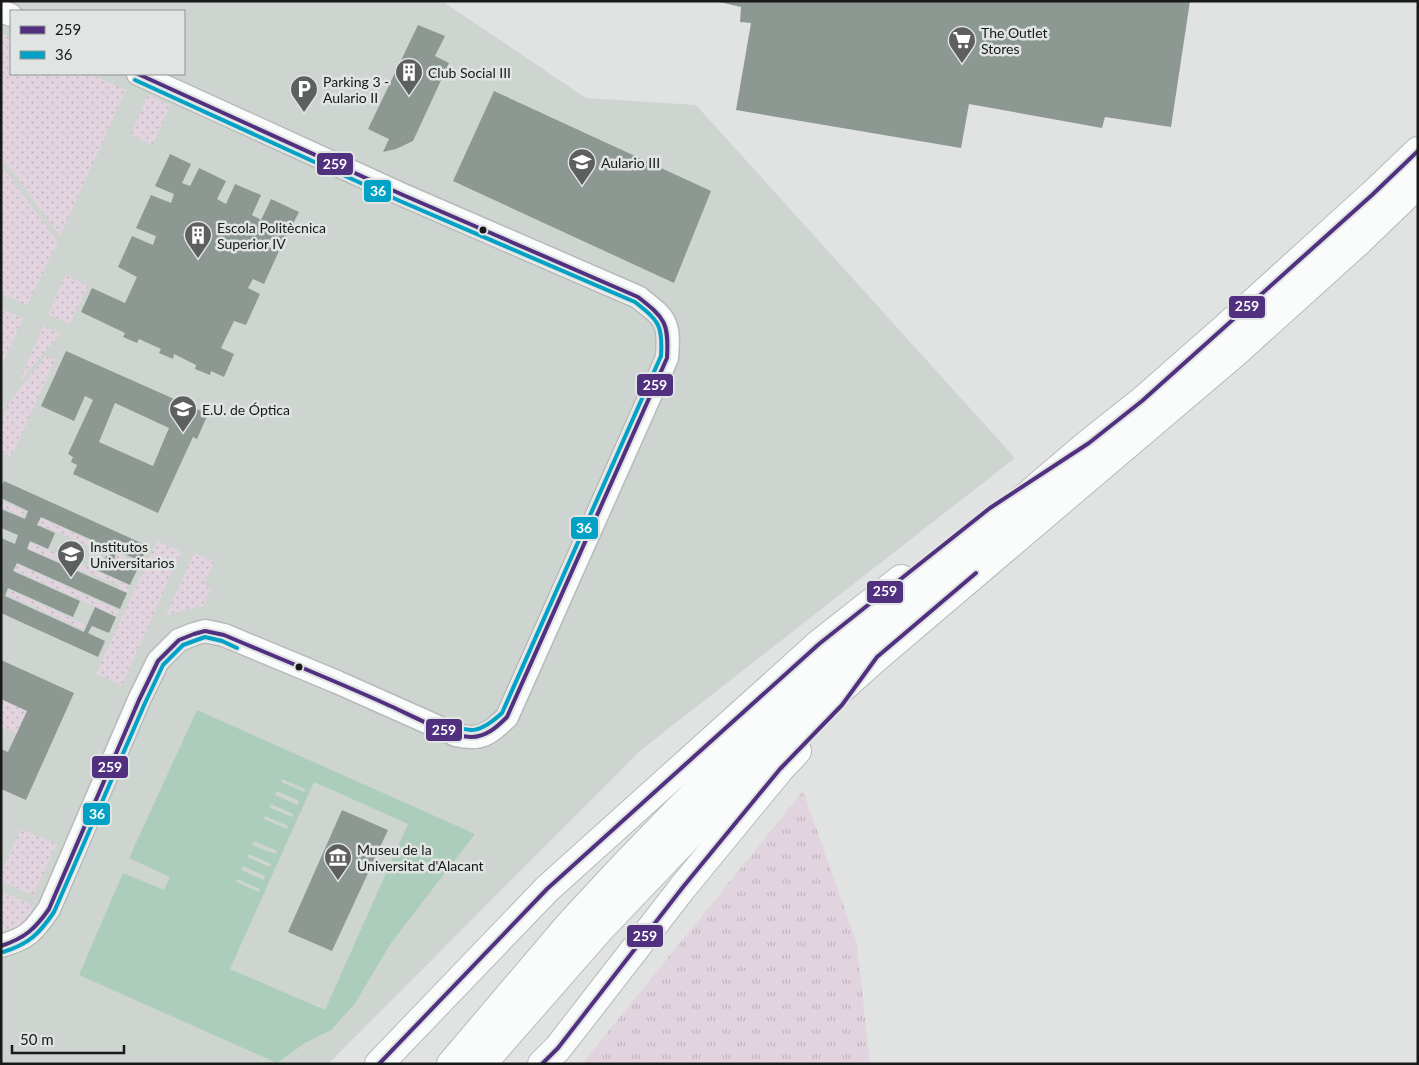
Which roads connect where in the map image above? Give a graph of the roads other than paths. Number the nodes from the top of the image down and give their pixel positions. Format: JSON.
{"nodes":[{"id":1,"x":140,"y":75,"type":"edge"},
{"id":2,"x":1418,"y":150,"type":"edge"},
{"id":3,"x":1418,"y":184,"type":"edge"},
{"id":4,"x":1089,"y":443,"type":"junction"},
{"id":5,"x":877,"y":656,"type":"junction"},
{"id":6,"x":1,"y":946,"type":"edge"},
{"id":7,"x":434,"y":1005,"type":"junction"},
{"id":8,"x":550,"y":1059,"type":"edge"},
{"id":9,"x":357,"y":1064,"type":"edge"},
{"id":10,"x":372,"y":1064,"type":"edge"},
{"id":11,"x":379,"y":1064,"type":"edge"},
{"id":12,"x":450,"y":1064,"type":"edge"},
{"id":13,"x":482,"y":1064,"type":"edge"}],
"edges":[{"from":1,"to":6,"type":"street"},
{"from":2,"to":4,"type":"highway"},
{"from":3,"to":5,"type":"highway"},
{"from":4,"to":7,"type":"highway"},
{"from":4,"to":12,"type":"highway"},
{"from":5,"to":8,"type":"highway"},
{"from":5,"to":13,"type":"highway"},
{"from":7,"to":9,"type":"highway"},
{"from":7,"to":10,"type":"highway"},
{"from":7,"to":11,"type":"highway"}]}
